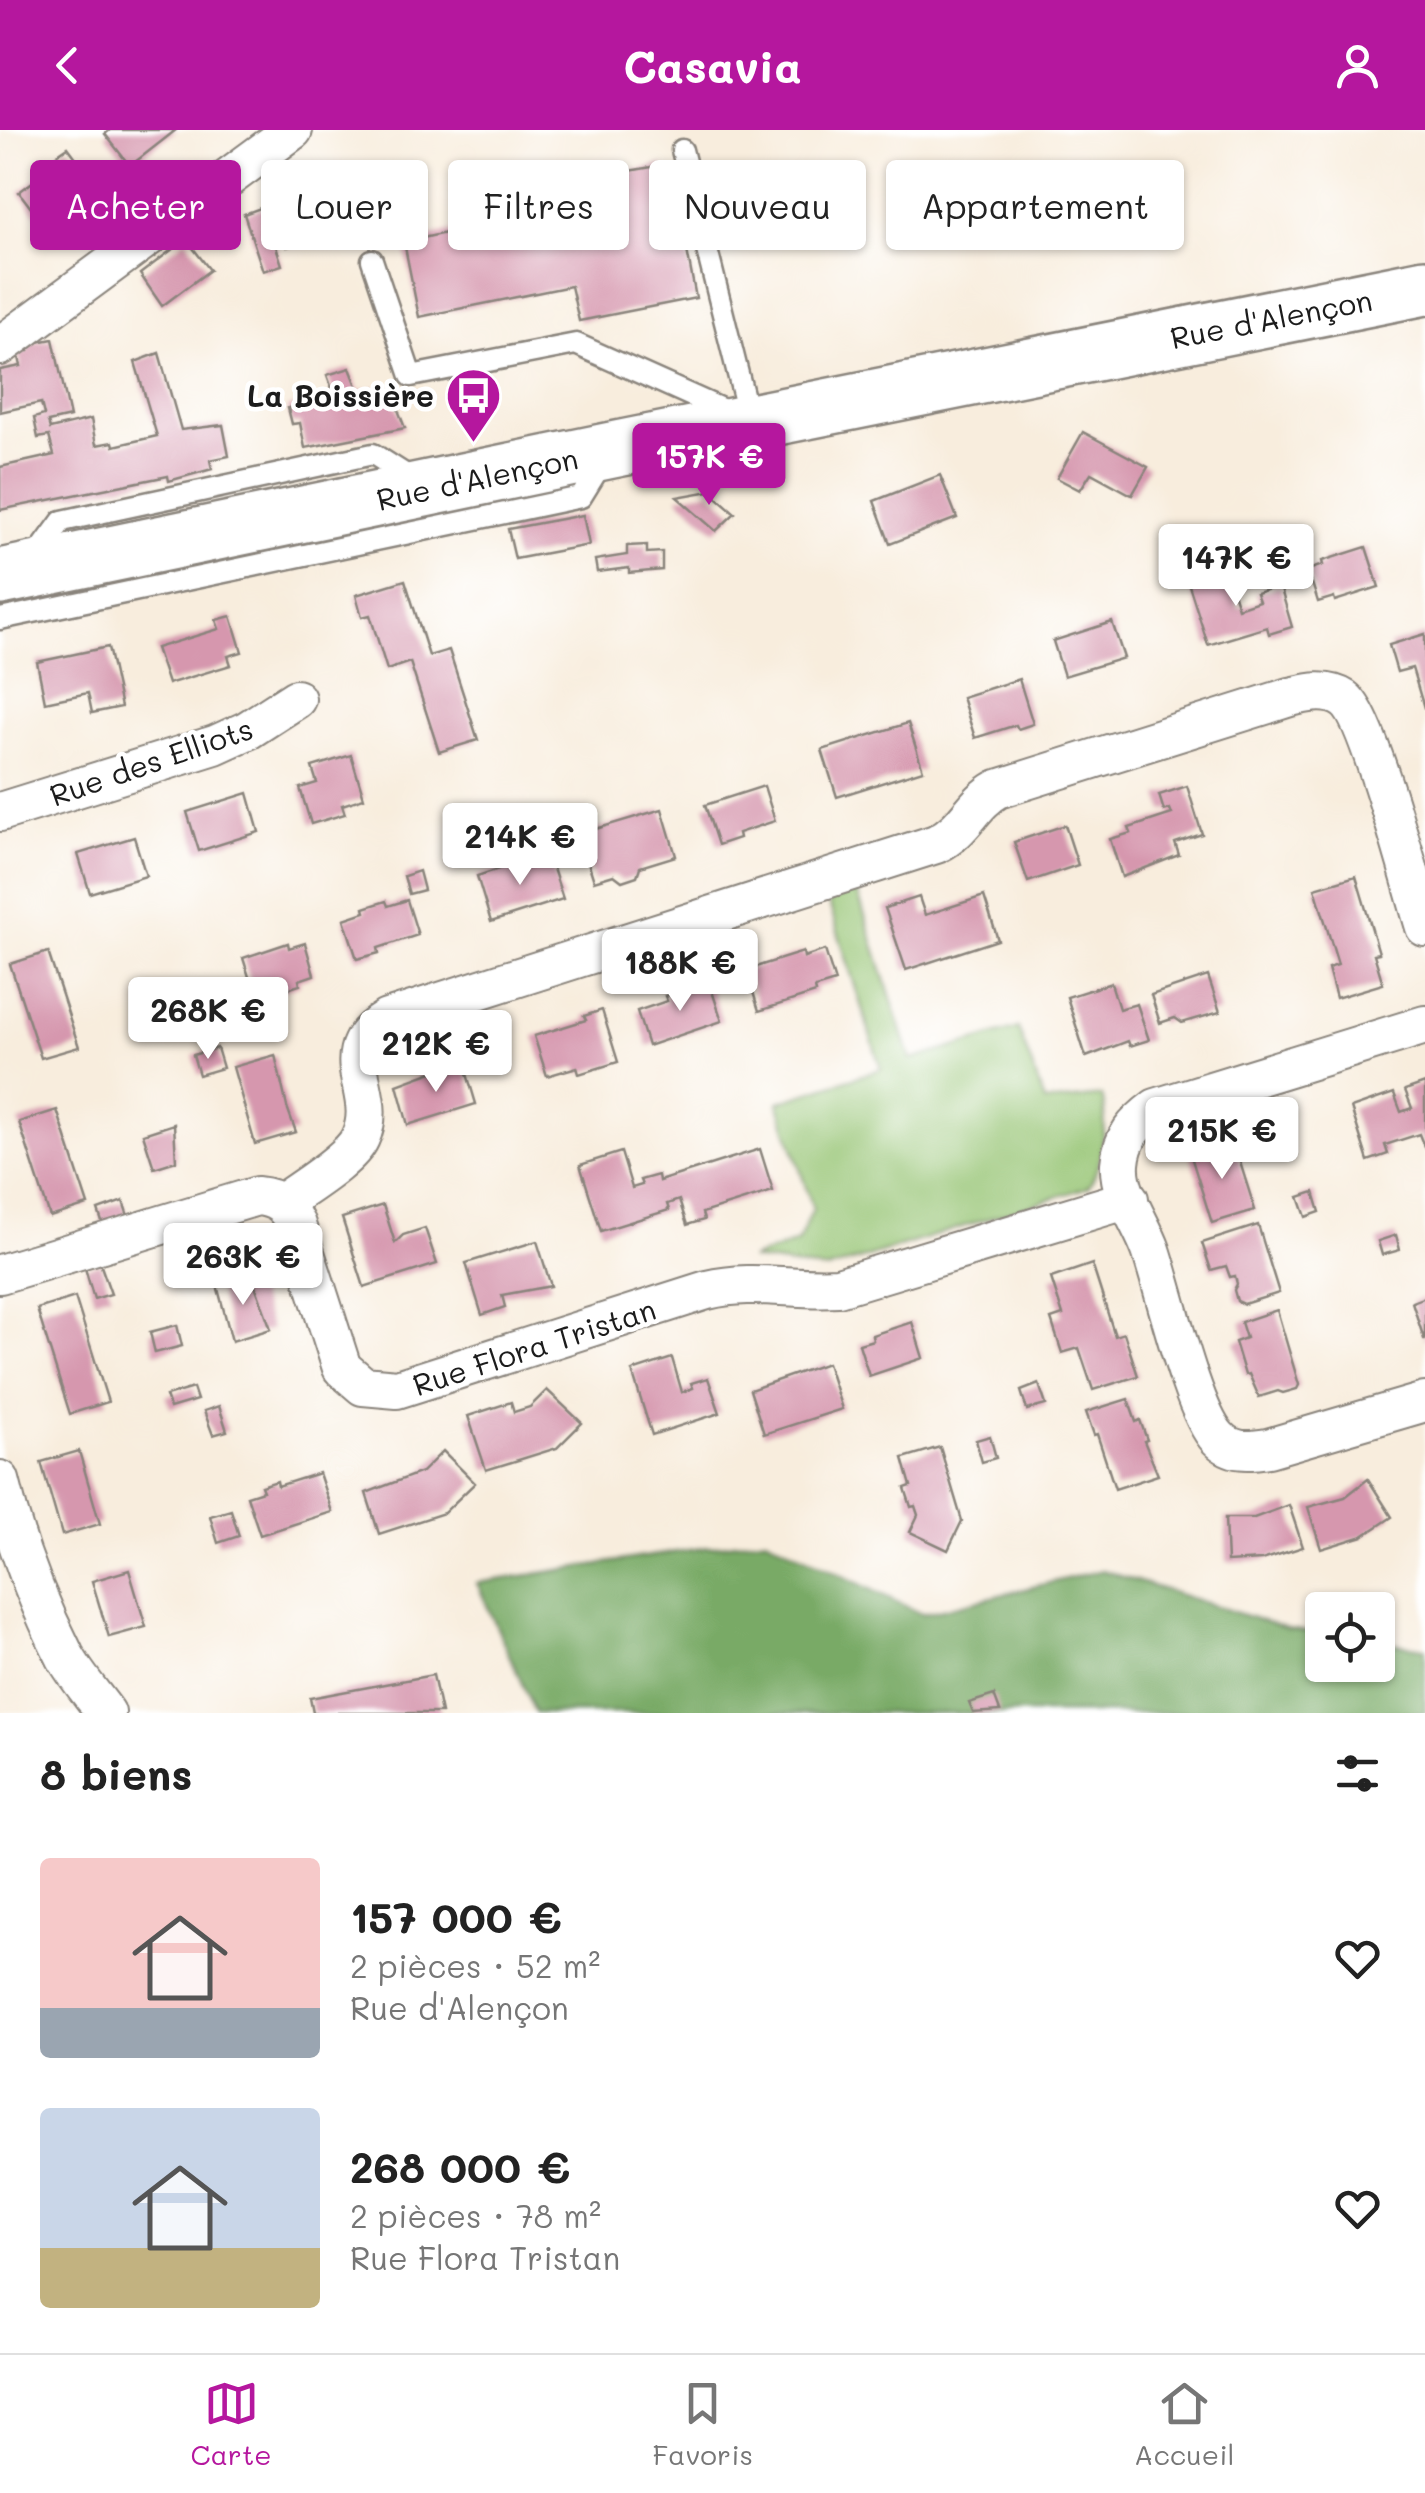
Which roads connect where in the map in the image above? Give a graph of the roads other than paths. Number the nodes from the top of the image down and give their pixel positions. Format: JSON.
{"nodes":[{"id":1,"x":293,"y":130,"type":"edge"},
{"id":2,"x":682,"y":150,"type":"dead end"},
{"id":3,"x":372,"y":260,"type":"dead end"},
{"id":4,"x":1425,"y":287,"type":"edge"},
{"id":5,"x":0,"y":346,"type":"edge"},
{"id":6,"x":750,"y":422,"type":"junction"},
{"id":7,"x":612,"y":450,"type":"junction"},
{"id":8,"x":8,"y":589,"type":"edge"},
{"id":9,"x":296,"y":699,"type":"dead end"},
{"id":10,"x":0,"y":812,"type":"edge"},
{"id":11,"x":1425,"y":927,"type":"edge"},
{"id":12,"x":1425,"y":1025,"type":"edge"},
{"id":13,"x":1129,"y":1199,"type":"junction"},
{"id":14,"x":282,"y":1203,"type":"junction"},
{"id":15,"x":0,"y":1274,"type":"edge"},
{"id":16,"x":1425,"y":1402,"type":"edge"},
{"id":17,"x":0,"y":1480,"type":"edge"},
{"id":18,"x":106,"y":1713,"type":"edge"}],
"edges":[{"from":1,"to":5,"type":"street"},
{"from":2,"to":6,"type":"lane"},
{"from":3,"to":6,"type":"lane"},
{"from":4,"to":6,"type":"main road","name":"Rue d'Alençon"},
{"from":6,"to":7,"type":"main road","name":"Rue d'Alençon"},
{"from":7,"to":8,"type":"main road","name":"Rue d'Alençon"},
{"from":7,"to":8,"type":"lane"},
{"from":9,"to":10,"type":"street","name":"Rue des Elliots"},
{"from":11,"to":14,"type":"street"},
{"from":12,"to":13,"type":"street"},
{"from":13,"to":14,"type":"street","name":"Rue Flora Tristan"},
{"from":13,"to":16,"type":"street"},
{"from":14,"to":15,"type":"street"},
{"from":17,"to":18,"type":"street"}]}
